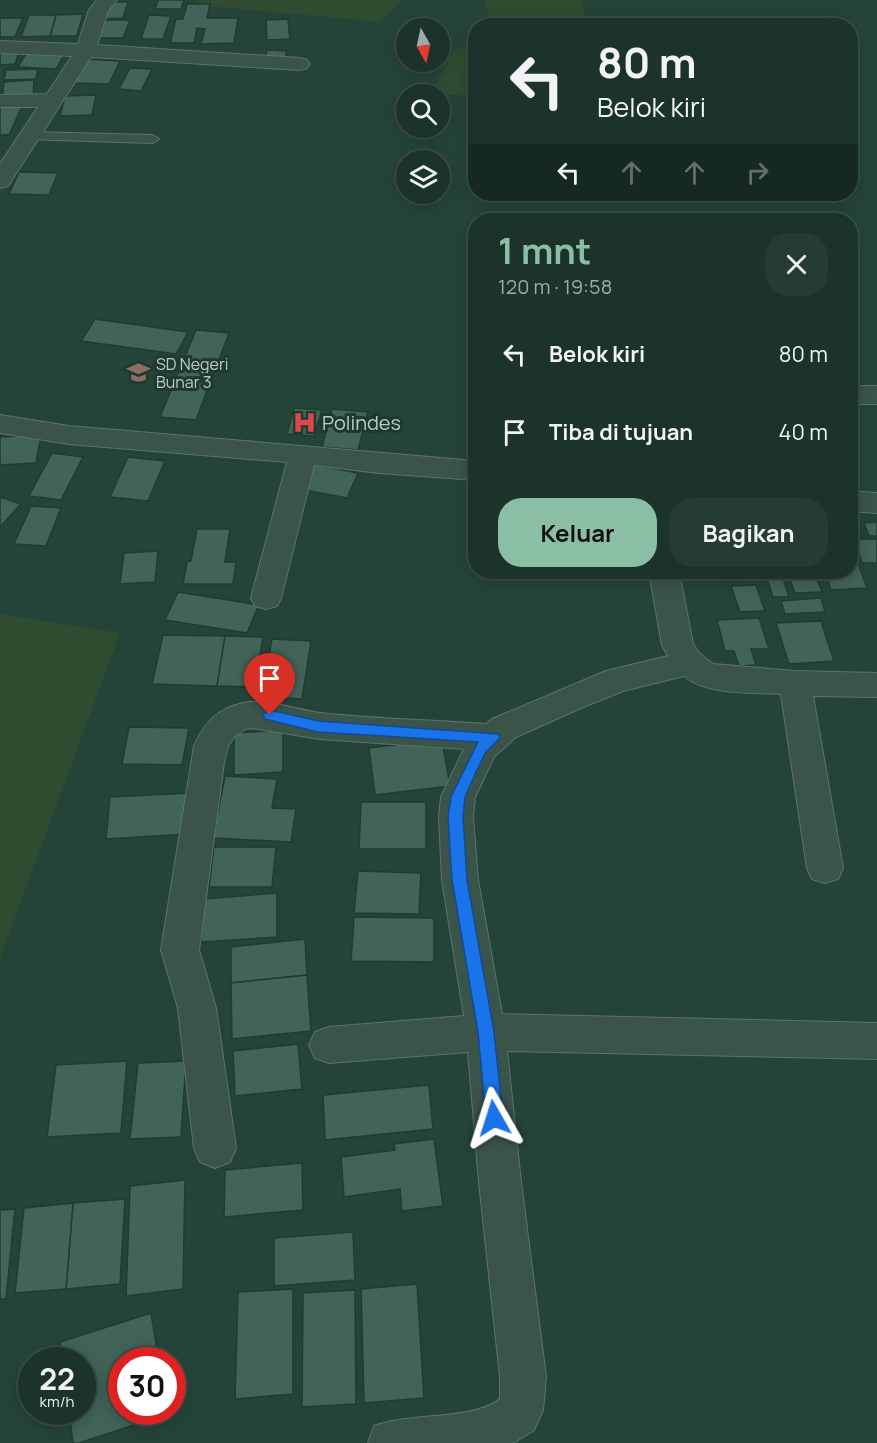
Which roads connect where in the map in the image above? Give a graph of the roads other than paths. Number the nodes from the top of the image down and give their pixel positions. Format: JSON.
{"nodes":[{"id":1,"x":106,"y":0,"type":"edge"},
{"id":2,"x":0,"y":47,"type":"edge"},
{"id":3,"x":86,"y":50,"type":"junction"},
{"id":4,"x":300,"y":64,"type":"dead end"},
{"id":5,"x":52,"y":100,"type":"junction"},
{"id":6,"x":0,"y":101,"type":"edge"},
{"id":7,"x":29,"y":136,"type":"junction"},
{"id":8,"x":153,"y":139,"type":"dead end"},
{"id":9,"x":0,"y":181,"type":"edge"},
{"id":10,"x":858,"y":395,"type":"edge"},
{"id":11,"x":877,"y":395,"type":"edge"},
{"id":12,"x":0,"y":424,"type":"edge"},
{"id":13,"x":303,"y":454,"type":"junction"},
{"id":14,"x":468,"y":470,"type":"edge"},
{"id":15,"x":858,"y":502,"type":"edge"},
{"id":16,"x":877,"y":503,"type":"edge"},
{"id":17,"x":665,"y":579,"type":"edge"},
{"id":18,"x":266,"y":598,"type":"dead end"},
{"id":19,"x":689,"y":663,"type":"junction"},
{"id":20,"x":795,"y":683,"type":"junction"},
{"id":21,"x":877,"y":685,"type":"edge"},
{"id":22,"x":493,"y":738,"type":"junction"},
{"id":23,"x":825,"y":868,"type":"dead end"},
{"id":24,"x":486,"y":1032,"type":"junction"},
{"id":25,"x":877,"y":1041,"type":"edge"},
{"id":26,"x":329,"y":1045,"type":"dead end"},
{"id":27,"x":215,"y":1148,"type":"dead end"},
{"id":28,"x":391,"y":1443,"type":"edge"}],
"edges":[{"from":1,"to":3,"type":"street"},
{"from":2,"to":3,"type":"street"},
{"from":3,"to":4,"type":"street"},
{"from":3,"to":5,"type":"street"},
{"from":5,"to":6,"type":"street"},
{"from":5,"to":7,"type":"street"},
{"from":7,"to":8,"type":"lane"},
{"from":7,"to":9,"type":"street"},
{"from":10,"to":11,"type":"street"},
{"from":12,"to":13,"type":"street"},
{"from":13,"to":14,"type":"street"},
{"from":13,"to":18,"type":"street"},
{"from":15,"to":16,"type":"street"},
{"from":17,"to":19,"type":"street"},
{"from":19,"to":20,"type":"street"},
{"from":19,"to":22,"type":"street"},
{"from":20,"to":21,"type":"street"},
{"from":20,"to":23,"type":"street"},
{"from":22,"to":24,"type":"street"},
{"from":22,"to":27,"type":"street"},
{"from":24,"to":25,"type":"street"},
{"from":24,"to":26,"type":"street"},
{"from":24,"to":28,"type":"street"}]}
